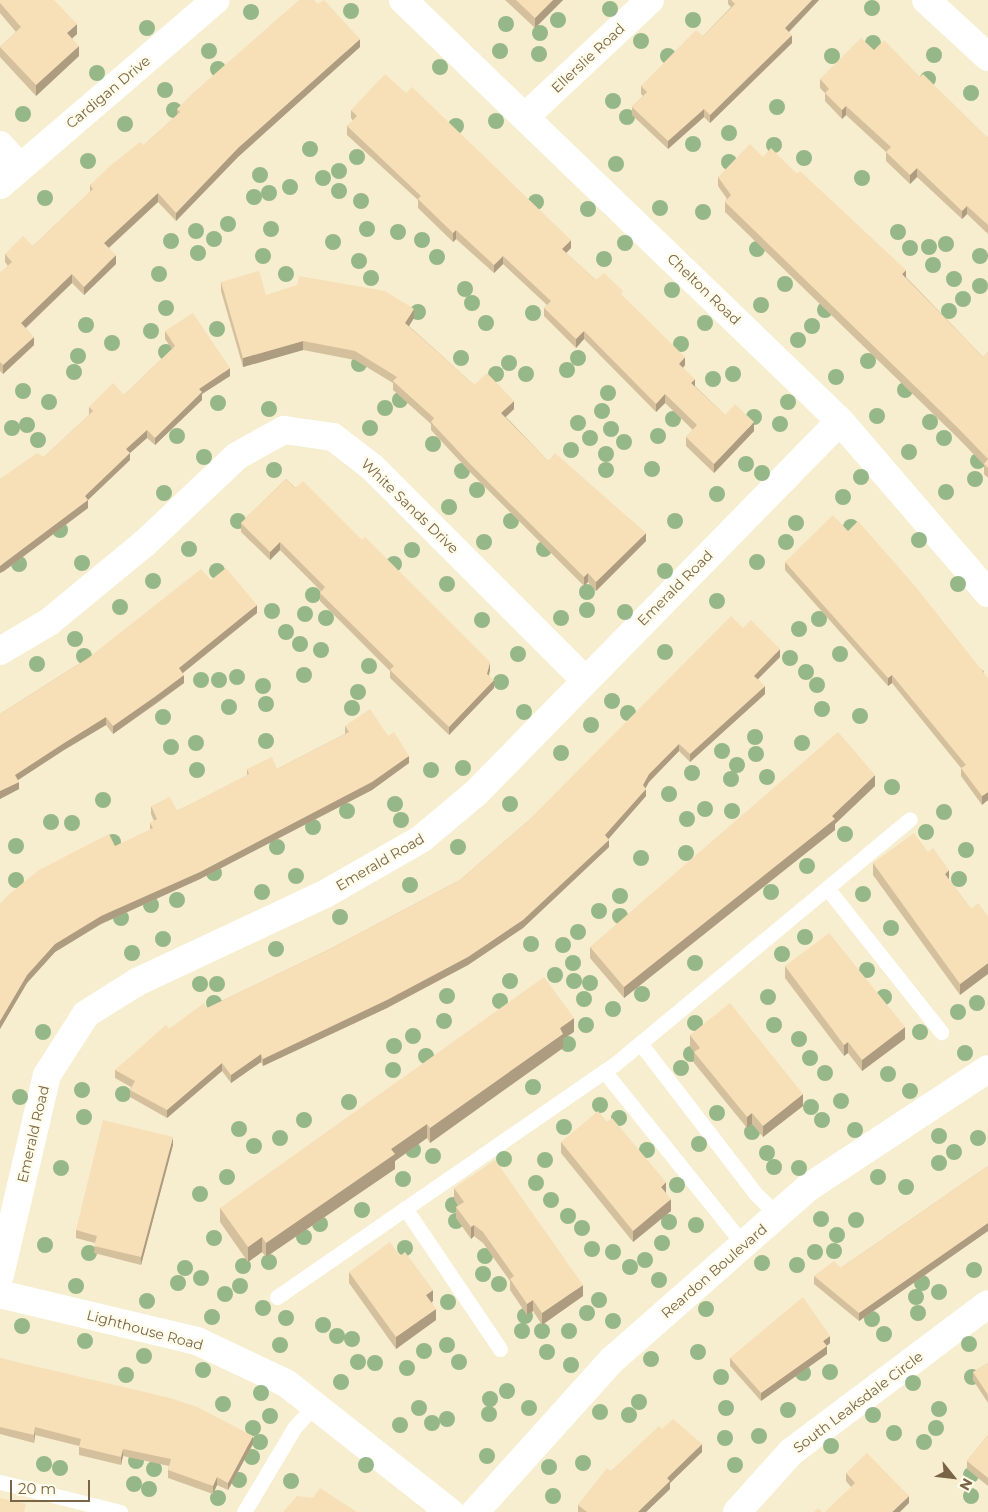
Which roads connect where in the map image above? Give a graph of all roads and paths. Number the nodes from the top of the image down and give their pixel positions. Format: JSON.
{"nodes":[{"id":1,"x":216,"y":0,"type":"edge"},
{"id":2,"x":403,"y":0,"type":"edge"},
{"id":3,"x":650,"y":0,"type":"edge"},
{"id":4,"x":926,"y":0,"type":"edge"},
{"id":5,"x":988,"y":57,"type":"edge"},
{"id":6,"x":526,"y":116,"type":"junction"},
{"id":7,"x":0,"y":145,"type":"edge"},
{"id":8,"x":20,"y":167,"type":"junction"},
{"id":9,"x":0,"y":185,"type":"edge"},
{"id":10,"x":840,"y":421,"type":"junction"},
{"id":11,"x":988,"y":593,"type":"edge"},
{"id":12,"x":0,"y":651,"type":"edge"},
{"id":13,"x":584,"y":679,"type":"junction"},
{"id":14,"x":910,"y":819,"type":"dead end"},
{"id":15,"x":827,"y":888,"type":"junction"},
{"id":16,"x":941,"y":1032,"type":"dead end"},
{"id":17,"x":640,"y":1042,"type":"junction"},
{"id":18,"x":988,"y":1069,"type":"edge"},
{"id":19,"x":604,"y":1071,"type":"junction"},
{"id":20,"x":405,"y":1208,"type":"junction"},
{"id":21,"x":777,"y":1215,"type":"junction"},
{"id":22,"x":744,"y":1245,"type":"junction"},
{"id":23,"x":0,"y":1275,"type":"edge"},
{"id":24,"x":0,"y":1294,"type":"edge"},
{"id":25,"x":277,"y":1297,"type":"dead end"},
{"id":26,"x":988,"y":1304,"type":"edge"},
{"id":27,"x":500,"y":1349,"type":"dead end"},
{"id":28,"x":315,"y":1404,"type":"junction"},
{"id":29,"x":0,"y":1482,"type":"edge"},
{"id":30,"x":120,"y":1512,"type":"edge"},
{"id":31,"x":244,"y":1512,"type":"edge"},
{"id":32,"x":450,"y":1512,"type":"edge"},
{"id":33,"x":474,"y":1512,"type":"edge"},
{"id":34,"x":737,"y":1512,"type":"edge"}],
"edges":[{"from":1,"to":8,"type":"street","name":"Cardigan Drive"},
{"from":2,"to":6,"type":"street","name":"Chelton Road"},
{"from":3,"to":6,"type":"street","name":"Ellerslie Road"},
{"from":4,"to":5,"type":"street"},
{"from":6,"to":10,"type":"street","name":"Chelton Road"},
{"from":7,"to":8,"type":"street"},
{"from":8,"to":9,"type":"street","name":"Cardigan Drive"},
{"from":10,"to":11,"type":"street","name":"Chelton Road"},
{"from":10,"to":13,"type":"street","name":"Emerald Road"},
{"from":12,"to":13,"type":"street","name":"White Sands Drive"},
{"from":13,"to":23,"type":"street","name":"Emerald Road"},
{"from":14,"to":15,"type":"lane"},
{"from":15,"to":16,"type":"lane"},
{"from":15,"to":17,"type":"lane"},
{"from":17,"to":19,"type":"lane"},
{"from":17,"to":21,"type":"lane"},
{"from":18,"to":21,"type":"street","name":"Reardon Boulevard"},
{"from":19,"to":20,"type":"lane"},
{"from":19,"to":22,"type":"lane"},
{"from":20,"to":25,"type":"lane"},
{"from":20,"to":27,"type":"lane"},
{"from":21,"to":22,"type":"street","name":"Reardon Boulevard"},
{"from":22,"to":33,"type":"street","name":"Reardon Boulevard"},
{"from":24,"to":28,"type":"street","name":"Lighthouse Road"},
{"from":26,"to":34,"type":"street","name":"South Leaksdale Circle"},
{"from":28,"to":31,"type":"lane"},
{"from":28,"to":32,"type":"street","name":"Lighthouse Road"},
{"from":29,"to":30,"type":"lane"}]}
